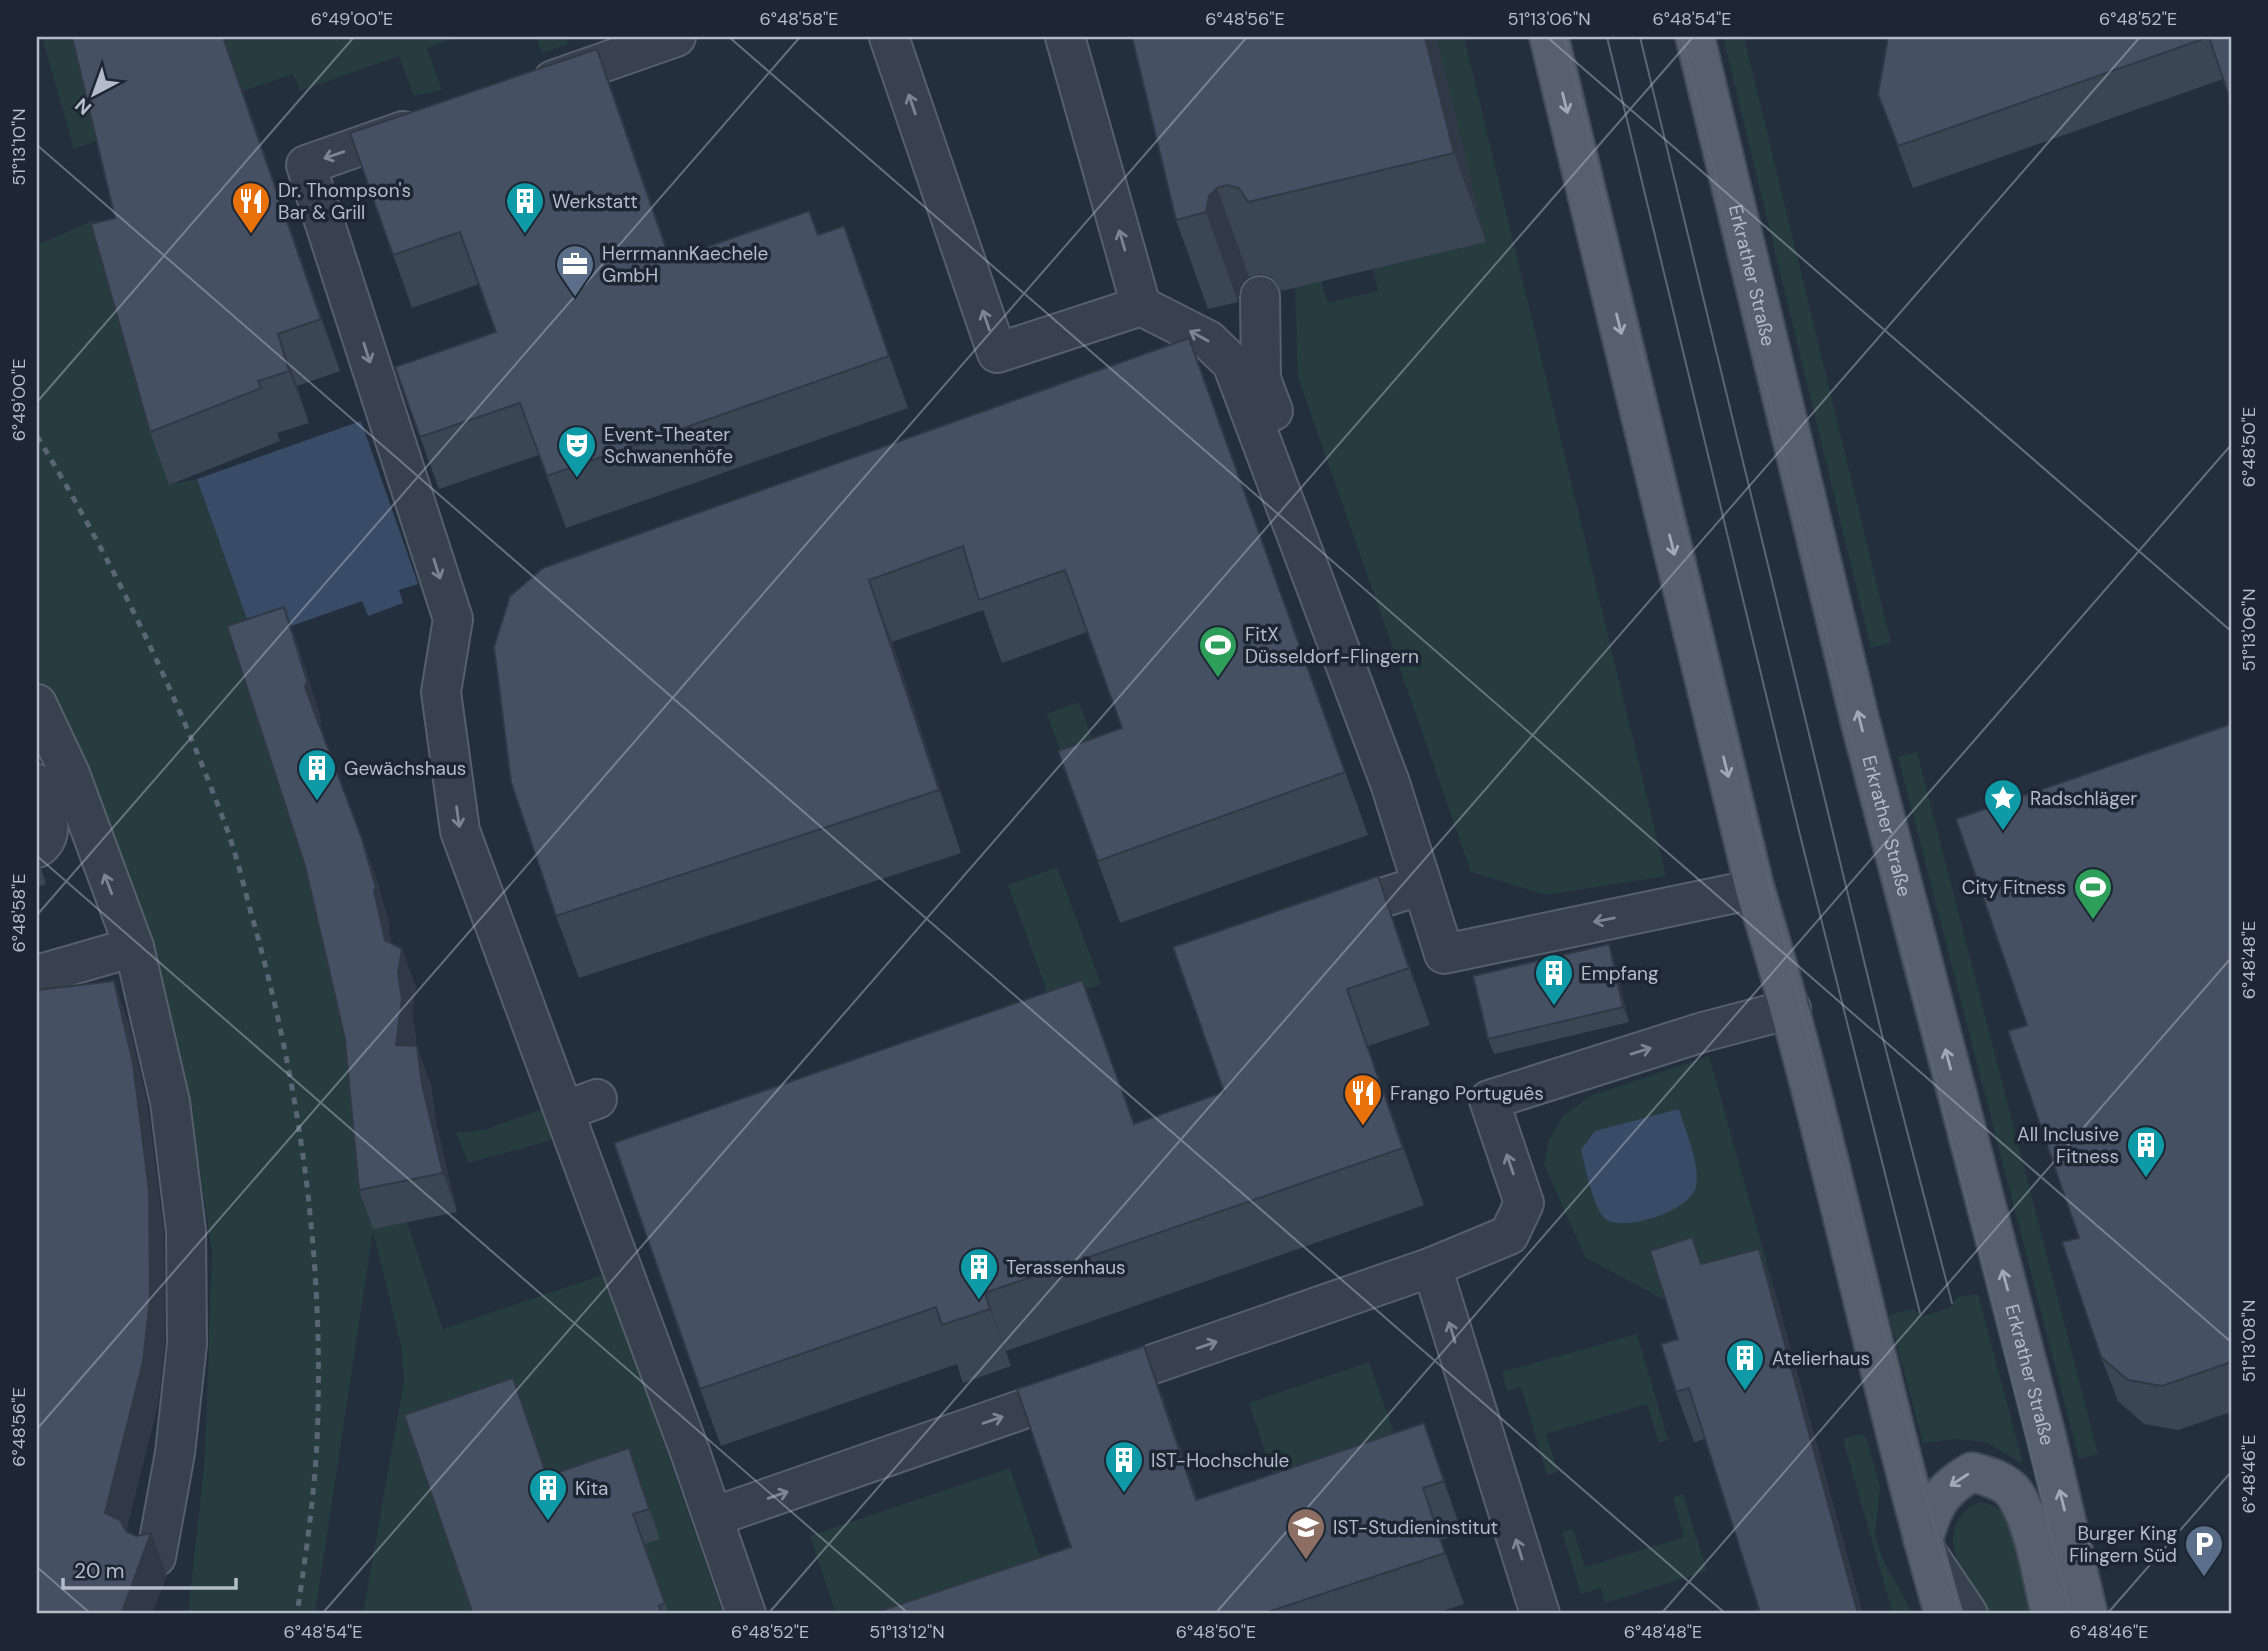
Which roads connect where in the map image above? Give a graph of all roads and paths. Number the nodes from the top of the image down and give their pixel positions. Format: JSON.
{"nodes":[{"id":1,"x":676,"y":37,"type":"edge"},
{"id":2,"x":888,"y":37,"type":"edge"},
{"id":3,"x":1065,"y":37,"type":"edge"},
{"id":4,"x":1549,"y":37,"type":"edge"},
{"id":5,"x":1695,"y":37,"type":"edge"},
{"id":6,"x":519,"y":91,"type":"edge"},
{"id":7,"x":441,"y":118,"type":"edge"},
{"id":8,"x":1260,"y":296,"type":"dead end"},
{"id":9,"x":1141,"y":306,"type":"junction"},
{"id":10,"x":1252,"y":383,"type":"junction"},
{"id":11,"x":37,"y":704,"type":"edge"},
{"id":12,"x":37,"y":784,"type":"edge"},
{"id":13,"x":37,"y":848,"type":"edge"},
{"id":14,"x":1422,"y":885,"type":"junction"},
{"id":15,"x":1755,"y":889,"type":"junction"},
{"id":16,"x":1366,"y":903,"type":"edge"},
{"id":17,"x":134,"y":947,"type":"junction"},
{"id":18,"x":1467,"y":948,"type":"junction"},
{"id":19,"x":37,"y":975,"type":"edge"},
{"id":20,"x":1791,"y":1009,"type":"junction"},
{"id":21,"x":1432,"y":1267,"type":"junction"},
{"id":22,"x":713,"y":1517,"type":"junction"},
{"id":23,"x":1925,"y":1546,"type":"junction"},
{"id":24,"x":156,"y":1557,"type":"dead end"},
{"id":25,"x":746,"y":1614,"type":"edge"},
{"id":26,"x":1539,"y":1614,"type":"edge"},
{"id":27,"x":1944,"y":1614,"type":"edge"},
{"id":28,"x":1968,"y":1614,"type":"edge"},
{"id":29,"x":2051,"y":1614,"type":"edge"},
{"id":30,"x":2088,"y":1614,"type":"edge"}],
"edges":[{"from":1,"to":6,"type":"street"},
{"from":9,"to":2,"type":"street","one_way":true},
{"from":9,"to":3,"type":"street","one_way":true},
{"from":4,"to":15,"type":"main road","one_way":true},
{"from":30,"to":5,"type":"main road","name":"Erkrather Straße","one_way":true},
{"from":7,"to":22,"type":"street","one_way":true},
{"from":8,"to":10,"type":"street"},
{"from":10,"to":9,"type":"street","one_way":true},
{"from":10,"to":14,"type":"street"},
{"from":10,"to":18,"type":"street"},
{"from":17,"to":11,"type":"street","one_way":true},
{"from":12,"to":13,"type":"street"},
{"from":14,"to":16,"type":"street"},
{"from":14,"to":18,"type":"street"},
{"from":15,"to":18,"type":"street","one_way":true},
{"from":15,"to":20,"type":"main road"},
{"from":17,"to":19,"type":"street"},
{"from":17,"to":24,"type":"street"},
{"from":21,"to":20,"type":"street","one_way":true},
{"from":20,"to":23,"type":"main road"},
{"from":22,"to":21,"type":"street","one_way":true},
{"from":26,"to":21,"type":"street","one_way":true},
{"from":22,"to":25,"type":"street"},
{"from":23,"to":27,"type":"main road"},
{"from":23,"to":28,"type":"street"},
{"from":29,"to":23,"type":"main road","one_way":true}]}
